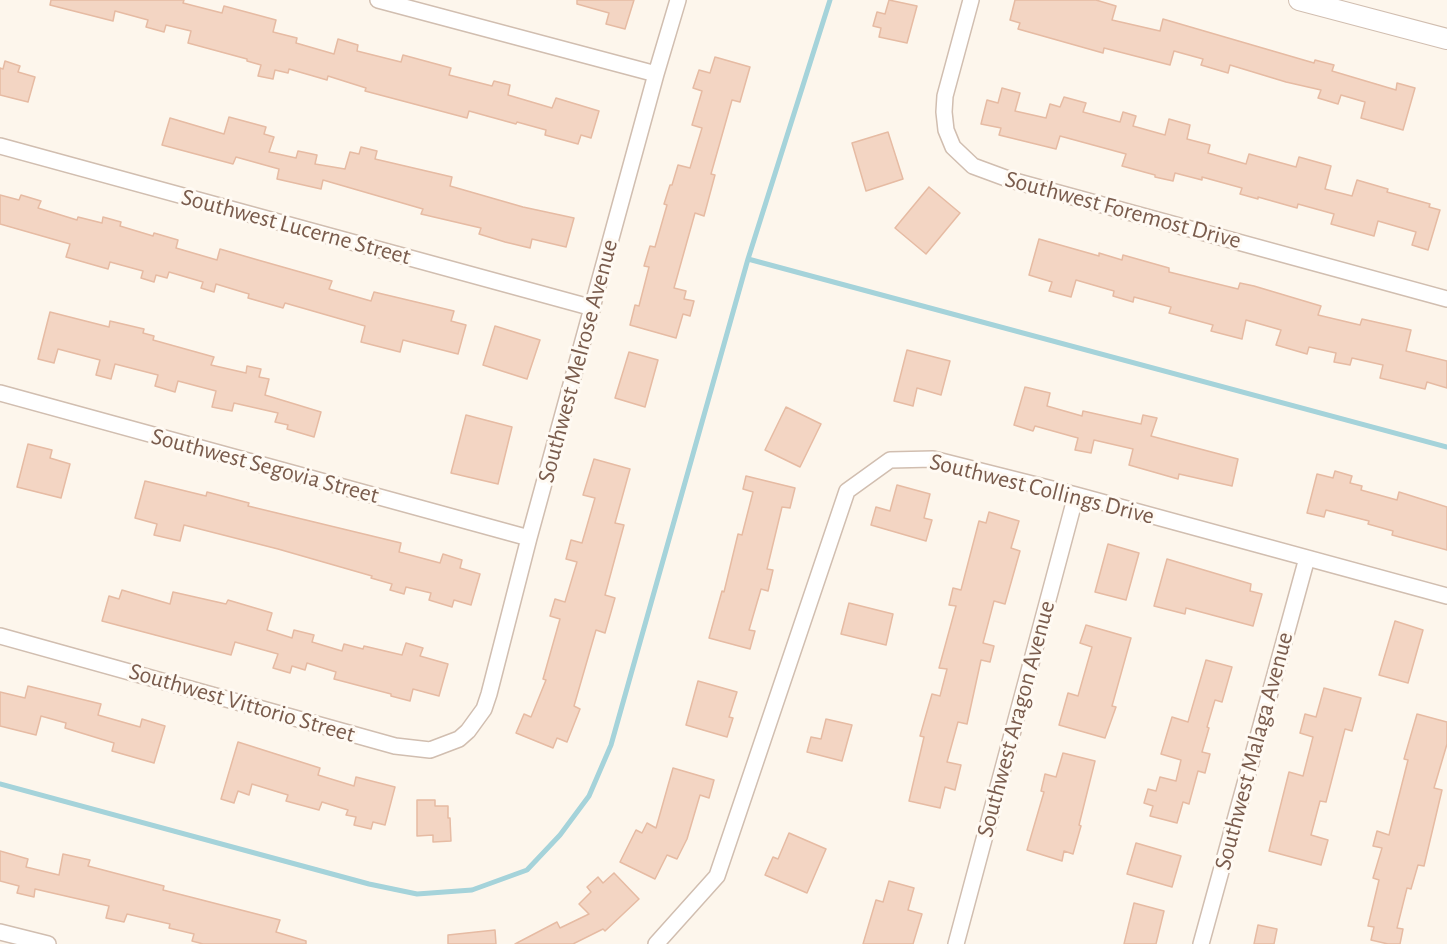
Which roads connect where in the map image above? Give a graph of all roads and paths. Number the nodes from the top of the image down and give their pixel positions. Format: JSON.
{"nodes":[{"id":1,"x":378,"y":0,"type":"edge"},
{"id":2,"x":678,"y":0,"type":"edge"},
{"id":3,"x":971,"y":0,"type":"edge"},
{"id":4,"x":1299,"y":0,"type":"edge"},
{"id":5,"x":1447,"y":39,"type":"edge"},
{"id":6,"x":656,"y":74,"type":"junction"},
{"id":7,"x":0,"y":146,"type":"edge"},
{"id":8,"x":1447,"y":299,"type":"edge"},
{"id":9,"x":593,"y":308,"type":"junction"},
{"id":10,"x":0,"y":393,"type":"edge"},
{"id":11,"x":1076,"y":495,"type":"junction"},
{"id":12,"x":529,"y":538,"type":"junction"},
{"id":13,"x":1307,"y":558,"type":"junction"},
{"id":14,"x":1447,"y":596,"type":"edge"},
{"id":15,"x":0,"y":636,"type":"edge"},
{"id":16,"x":477,"y":721,"type":"joint"},
{"id":17,"x":0,"y":932,"type":"edge"},
{"id":18,"x":48,"y":944,"type":"edge"},
{"id":19,"x":656,"y":944,"type":"edge"},
{"id":20,"x":956,"y":944,"type":"edge"},
{"id":21,"x":1201,"y":944,"type":"edge"}],
"edges":[{"from":1,"to":6,"type":"street"},
{"from":2,"to":6,"type":"street","name":"Southwest Melrose Avenue"},
{"from":3,"to":8,"type":"street","name":"Southwest Foremost Drive"},
{"from":4,"to":5,"type":"street"},
{"from":6,"to":9,"type":"street","name":"Southwest Melrose Avenue"},
{"from":7,"to":9,"type":"street","name":"Southwest Lucerne Street"},
{"from":9,"to":12,"type":"street","name":"Southwest Melrose Avenue"},
{"from":10,"to":12,"type":"street","name":"Southwest Segovia Street"},
{"from":11,"to":13,"type":"street","name":"Southwest Collings Drive"},
{"from":11,"to":19,"type":"street","name":"Southwest Collings Drive"},
{"from":11,"to":20,"type":"street","name":"Southwest Aragon Avenue"},
{"from":12,"to":16,"type":"street","name":"Southwest Melrose Avenue"},
{"from":13,"to":14,"type":"street","name":"Southwest Collings Drive"},
{"from":13,"to":21,"type":"street","name":"Southwest Malaga Avenue"},
{"from":15,"to":16,"type":"street","name":"Southwest Vittorio Street"},
{"from":17,"to":18,"type":"street"}]}
